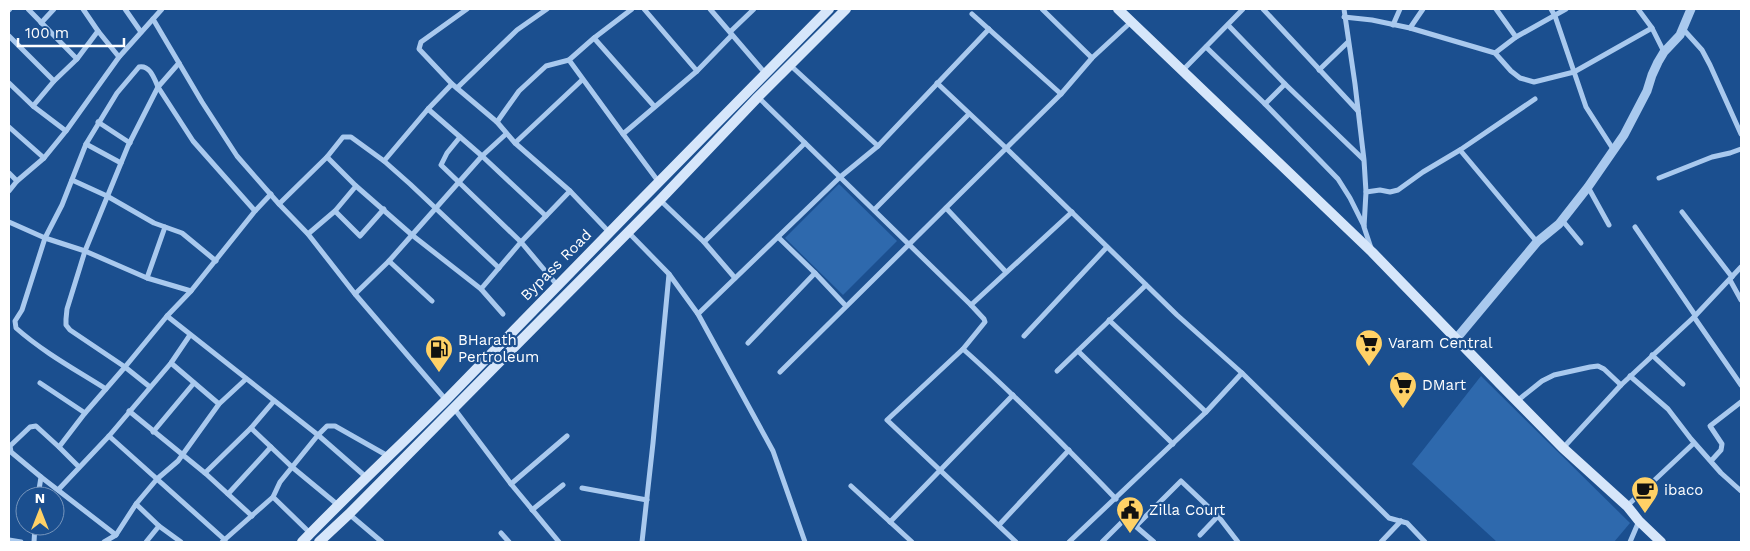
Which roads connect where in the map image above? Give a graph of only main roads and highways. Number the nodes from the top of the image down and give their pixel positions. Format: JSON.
{"nodes":[{"id":1,"x":830,"y":9,"type":"edge"},
{"id":2,"x":846,"y":9,"type":"edge"},
{"id":3,"x":1118,"y":9,"type":"edge"},
{"id":4,"x":450,"y":404,"type":"junction"},
{"id":5,"x":302,"y":542,"type":"edge"},
{"id":6,"x":319,"y":542,"type":"edge"},
{"id":7,"x":1661,"y":542,"type":"edge"}],
"edges":[{"from":1,"to":4,"type":"main road","name":"Bypass Road"},
{"from":2,"to":4,"type":"main road","name":"Bypass Road"},
{"from":3,"to":7,"type":"main road"},
{"from":4,"to":5,"type":"main road","name":"Bypass Road"},
{"from":4,"to":6,"type":"main road","name":"Bypass Road"}]}
